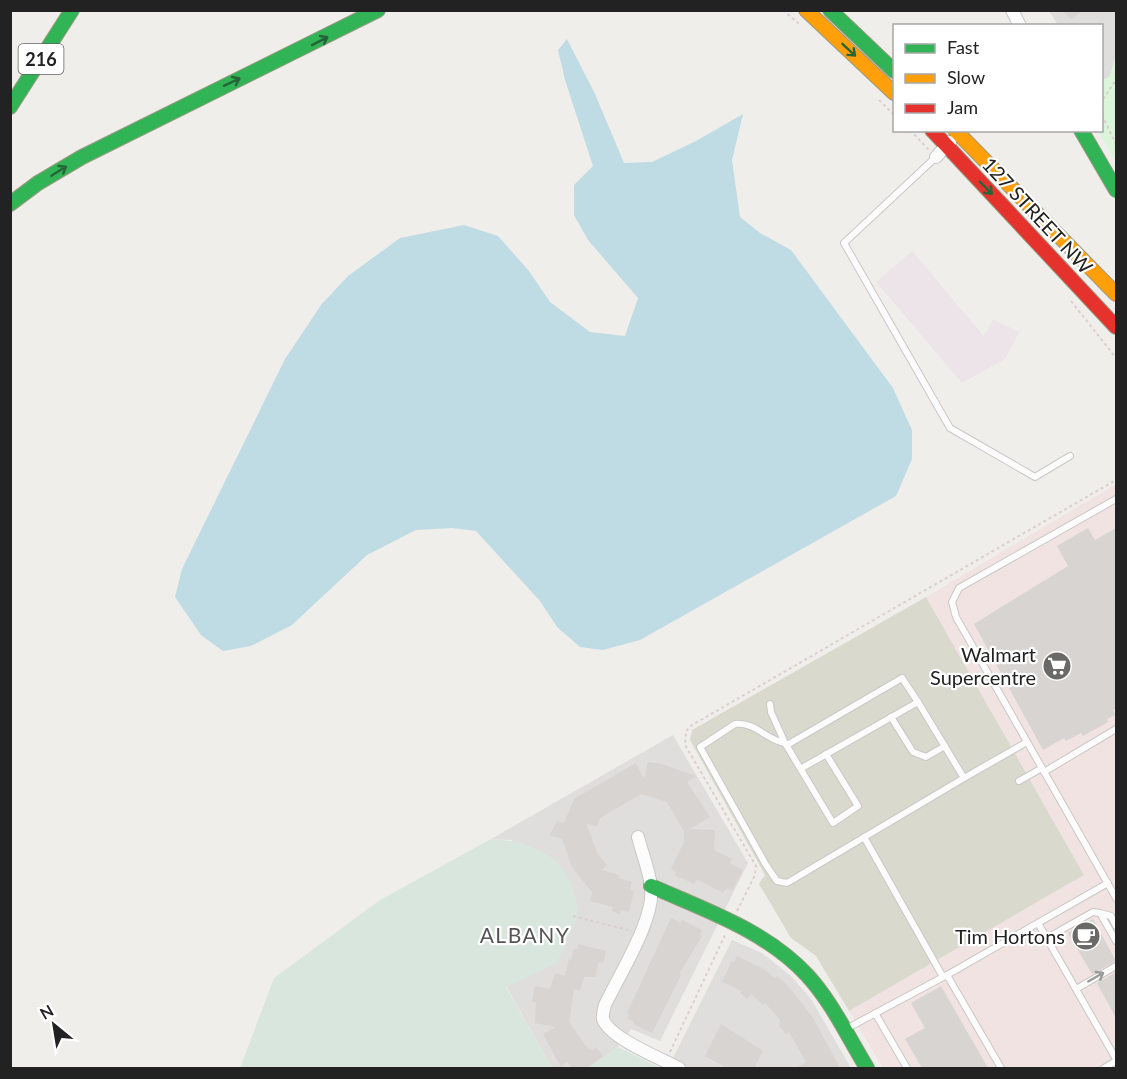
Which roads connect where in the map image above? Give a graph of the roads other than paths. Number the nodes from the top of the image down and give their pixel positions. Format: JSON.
{"nodes":[{"id":1,"x":72,"y":10,"type":"edge"},
{"id":2,"x":378,"y":10,"type":"edge"},
{"id":3,"x":806,"y":10,"type":"edge"},
{"id":4,"x":831,"y":10,"type":"edge"},
{"id":5,"x":1012,"y":10,"type":"edge"},
{"id":6,"x":1019,"y":24,"type":"edge"},
{"id":7,"x":893,"y":69,"type":"edge"},
{"id":8,"x":893,"y":92,"type":"edge"},
{"id":9,"x":10,"y":107,"type":"edge"},
{"id":10,"x":934,"y":132,"type":"edge"},
{"id":11,"x":958,"y":132,"type":"edge"},
{"id":12,"x":1083,"y":132,"type":"edge"},
{"id":13,"x":946,"y":145,"type":"junction"},
{"id":14,"x":936,"y":157,"type":"joint"},
{"id":15,"x":1116,"y":190,"type":"edge"},
{"id":16,"x":10,"y":204,"type":"edge"},
{"id":17,"x":1032,"y":236,"type":"junction"},
{"id":18,"x":1116,"y":294,"type":"edge"},
{"id":19,"x":1116,"y":312,"type":"edge"},
{"id":20,"x":1116,"y":327,"type":"edge"},
{"id":21,"x":1070,"y":456,"type":"dead end"},
{"id":22,"x":1116,"y":499,"type":"edge"},
{"id":23,"x":918,"y":702,"type":"junction"},
{"id":24,"x":770,"y":705,"type":"dead end"},
{"id":25,"x":891,"y":717,"type":"junction"},
{"id":26,"x":1116,"y":729,"type":"edge"},
{"id":27,"x":1027,"y":742,"type":"junction"},
{"id":28,"x":786,"y":744,"type":"junction"},
{"id":29,"x":945,"y":746,"type":"junction"},
{"id":30,"x":826,"y":754,"type":"junction"},
{"id":31,"x":802,"y":768,"type":"junction"},
{"id":32,"x":1043,"y":770,"type":"junction"},
{"id":33,"x":964,"y":778,"type":"junction"},
{"id":34,"x":1019,"y":781,"type":"dead end"},
{"id":35,"x":638,"y":837,"type":"dead end"},
{"id":36,"x":864,"y":837,"type":"junction"},
{"id":37,"x":1108,"y":883,"type":"junction"},
{"id":38,"x":651,"y":886,"type":"junction"},
{"id":39,"x":1116,"y":898,"type":"edge"},
{"id":40,"x":1100,"y":913,"type":"junction"},
{"id":41,"x":1038,"y":923,"type":"junction"},
{"id":42,"x":1116,"y":926,"type":"edge"},
{"id":43,"x":1047,"y":938,"type":"junction"},
{"id":44,"x":1116,"y":941,"type":"edge"},
{"id":45,"x":1116,"y":966,"type":"edge"},
{"id":46,"x":945,"y":976,"type":"junction"},
{"id":47,"x":1076,"y":989,"type":"junction"},
{"id":48,"x":874,"y":1012,"type":"junction"},
{"id":49,"x":845,"y":1030,"type":"junction"},
{"id":50,"x":1116,"y":1060,"type":"edge"},
{"id":51,"x":679,"y":1068,"type":"edge"},
{"id":52,"x":867,"y":1068,"type":"edge"},
{"id":53,"x":907,"y":1068,"type":"edge"},
{"id":54,"x":1001,"y":1068,"type":"edge"},
{"id":55,"x":1104,"y":1068,"type":"edge"}],
"edges":[{"from":1,"to":9,"type":"main road","number":"216"},
{"from":16,"to":2,"type":"main road","one_way":true},
{"from":3,"to":8,"type":"main road","one_way":true},
{"from":4,"to":7,"type":"main road"},
{"from":5,"to":6,"type":"street"},
{"from":10,"to":13,"type":"main road","name":"127 STREET NW"},
{"from":11,"to":13,"type":"street"},
{"from":11,"to":18,"type":"main road","name":"127 STREET NW"},
{"from":12,"to":15,"type":"main road"},
{"from":13,"to":14,"type":"street"},
{"from":13,"to":17,"type":"main road","name":"127 STREET NW","one_way":true},
{"from":14,"to":21,"type":"lane"},
{"from":17,"to":19,"type":"main road"},
{"from":17,"to":20,"type":"main road","name":"127 STREET NW"},
{"from":22,"to":27,"type":"lane"},
{"from":23,"to":25,"type":"lane"},
{"from":23,"to":28,"type":"lane"},
{"from":23,"to":29,"type":"lane"},
{"from":24,"to":28,"type":"lane"},
{"from":25,"to":29,"type":"lane"},
{"from":25,"to":30,"type":"lane"},
{"from":26,"to":32,"type":"lane"},
{"from":27,"to":32,"type":"lane"},
{"from":27,"to":33,"type":"lane"},
{"from":28,"to":31,"type":"lane"},
{"from":28,"to":36,"type":"lane"},
{"from":29,"to":33,"type":"lane"},
{"from":30,"to":31,"type":"lane"},
{"from":30,"to":31,"type":"lane"},
{"from":32,"to":34,"type":"lane"},
{"from":32,"to":37,"type":"lane"},
{"from":33,"to":36,"type":"lane"},
{"from":35,"to":38,"type":"street"},
{"from":36,"to":46,"type":"lane"},
{"from":37,"to":39,"type":"lane"},
{"from":37,"to":41,"type":"lane"},
{"from":38,"to":49,"type":"main road"},
{"from":38,"to":51,"type":"street"},
{"from":40,"to":42,"type":"lane"},
{"from":40,"to":43,"type":"lane"},
{"from":40,"to":44,"type":"lane"},
{"from":41,"to":43,"type":"lane"},
{"from":41,"to":46,"type":"lane"},
{"from":43,"to":47,"type":"lane"},
{"from":47,"to":45,"type":"lane","one_way":true},
{"from":46,"to":48,"type":"lane"},
{"from":46,"to":54,"type":"lane"},
{"from":47,"to":50,"type":"lane"},
{"from":48,"to":49,"type":"lane"},
{"from":48,"to":53,"type":"lane"},
{"from":49,"to":52,"type":"main road"},
{"from":50,"to":55,"type":"lane"}]}
